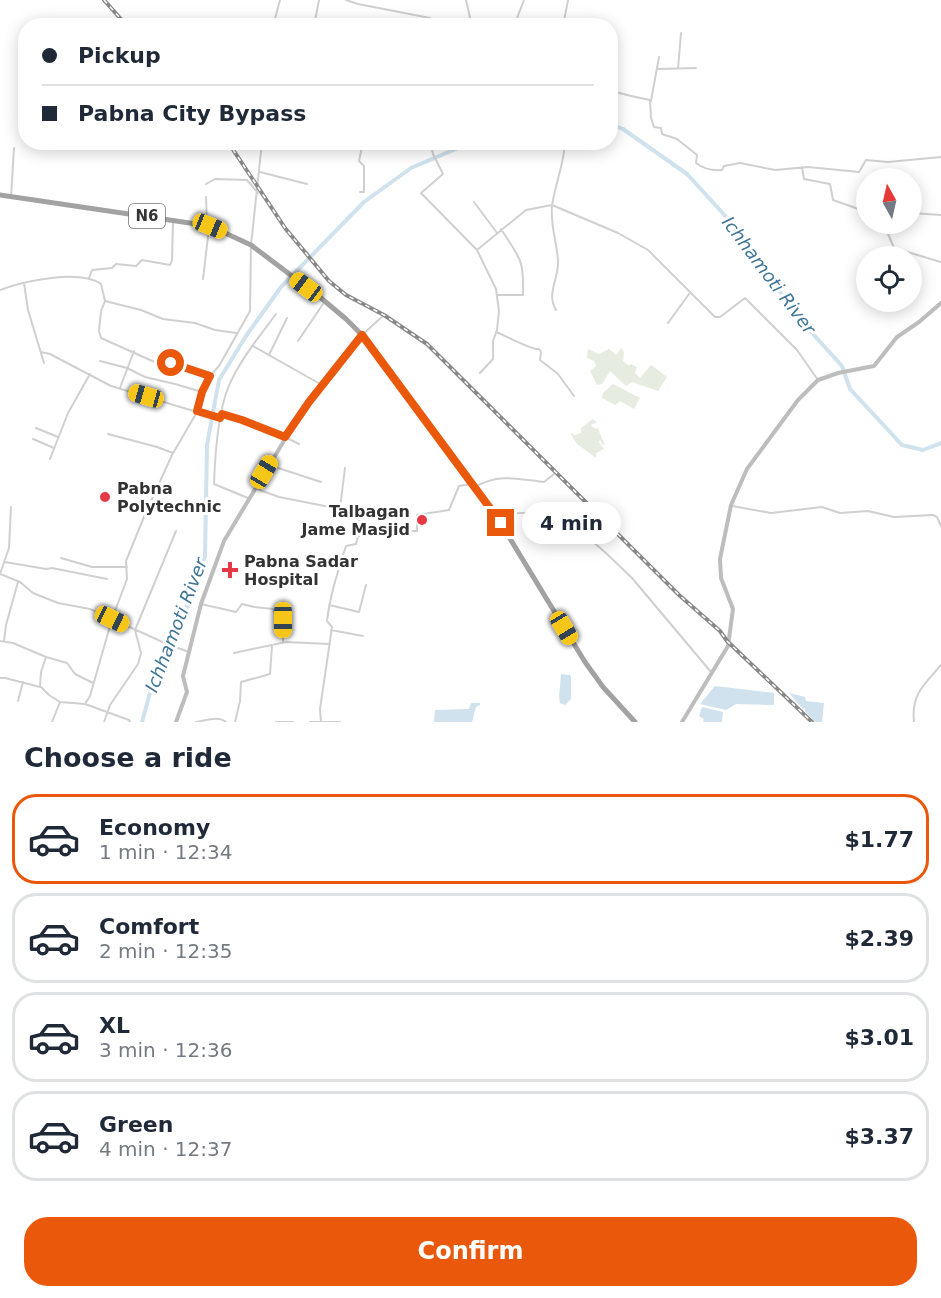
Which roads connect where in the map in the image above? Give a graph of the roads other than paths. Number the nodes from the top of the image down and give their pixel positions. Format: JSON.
{"nodes":[{"id":1,"x":280,"y":0,"type":"edge"},
{"id":2,"x":319,"y":0,"type":"edge"},
{"id":3,"x":346,"y":0,"type":"edge"},
{"id":4,"x":466,"y":0,"type":"edge"},
{"id":5,"x":524,"y":0,"type":"edge"},
{"id":6,"x":568,"y":0,"type":"edge"},
{"id":7,"x":275,"y":18,"type":"edge"},
{"id":8,"x":316,"y":18,"type":"edge"},
{"id":9,"x":430,"y":18,"type":"edge"},
{"id":10,"x":470,"y":18,"type":"edge"},
{"id":11,"x":517,"y":18,"type":"edge"},
{"id":12,"x":564,"y":18,"type":"edge"},
{"id":13,"x":681,"y":33,"type":"dead end"},
{"id":14,"x":659,"y":57,"type":"dead end"},
{"id":15,"x":696,"y":68,"type":"dead end"},
{"id":16,"x":658,"y":69,"type":"junction"},
{"id":17,"x":678,"y":69,"type":"junction"},
{"id":18,"x":618,"y":92,"type":"edge"},
{"id":19,"x":651,"y":101,"type":"junction"},
{"id":20,"x":14,"y":148,"type":"dead end"},
{"id":21,"x":261,"y":150,"type":"edge"},
{"id":22,"x":361,"y":150,"type":"edge"},
{"id":23,"x":432,"y":150,"type":"edge"},
{"id":24,"x":565,"y":150,"type":"edge"},
{"id":25,"x":941,"y":157,"type":"edge"},
{"id":26,"x":802,"y":167,"type":"junction"},
{"id":27,"x":260,"y":172,"type":"junction"},
{"id":28,"x":206,"y":184,"type":"dead end"},
{"id":29,"x":307,"y":184,"type":"dead end"},
{"id":30,"x":360,"y":192,"type":"dead end"},
{"id":31,"x":258,"y":193,"type":"junction"},
{"id":32,"x":0,"y":195,"type":"edge"},
{"id":33,"x":11,"y":196,"type":"junction"},
{"id":34,"x":207,"y":197,"type":"dead end"},
{"id":35,"x":474,"y":202,"type":"dead end"},
{"id":36,"x":552,"y":205,"type":"junction"},
{"id":37,"x":856,"y":208,"type":"edge"},
{"id":38,"x":922,"y":214,"type":"edge"},
{"id":39,"x":941,"y":215,"type":"edge"},
{"id":40,"x":173,"y":220,"type":"junction"},
{"id":41,"x":208,"y":225,"type":"junction"},
{"id":42,"x":501,"y":229,"type":"junction"},
{"id":43,"x":496,"y":233,"type":"junction"},
{"id":44,"x":888,"y":234,"type":"edge"},
{"id":45,"x":251,"y":245,"type":"junction"},
{"id":46,"x":477,"y":250,"type":"junction"},
{"id":47,"x":941,"y":262,"type":"edge"},
{"id":48,"x":89,"y":278,"type":"junction"},
{"id":49,"x":203,"y":279,"type":"dead end"},
{"id":50,"x":24,"y":283,"type":"junction"},
{"id":51,"x":0,"y":290,"type":"edge"},
{"id":52,"x":690,"y":294,"type":"junction"},
{"id":53,"x":498,"y":295,"type":"junction"},
{"id":54,"x":105,"y":301,"type":"junction"},
{"id":55,"x":325,"y":301,"type":"junction"},
{"id":56,"x":941,"y":303,"type":"edge"},
{"id":57,"x":556,"y":310,"type":"dead end"},
{"id":58,"x":276,"y":314,"type":"dead end"},
{"id":59,"x":384,"y":315,"type":"dead end"},
{"id":60,"x":287,"y":318,"type":"dead end"},
{"id":61,"x":668,"y":323,"type":"dead end"},
{"id":62,"x":496,"y":332,"type":"junction"},
{"id":63,"x":237,"y":333,"type":"junction"},
{"id":64,"x":362,"y":335,"type":"junction"},
{"id":65,"x":298,"y":341,"type":"dead end"},
{"id":66,"x":253,"y":346,"type":"junction"},
{"id":67,"x":134,"y":351,"type":"junction"},
{"id":68,"x":41,"y":352,"type":"junction"},
{"id":69,"x":269,"y":355,"type":"junction"},
{"id":70,"x":100,"y":361,"type":"dead end"},
{"id":71,"x":44,"y":363,"type":"dead end"},
{"id":72,"x":127,"y":368,"type":"junction"},
{"id":73,"x":480,"y":373,"type":"dead end"},
{"id":74,"x":90,"y":374,"type":"junction"},
{"id":75,"x":210,"y":376,"type":"junction"},
{"id":76,"x":818,"y":380,"type":"junction"},
{"id":77,"x":322,"y":385,"type":"junction"},
{"id":78,"x":120,"y":388,"type":"junction"},
{"id":79,"x":202,"y":392,"type":"junction"},
{"id":80,"x":574,"y":396,"type":"dead end"},
{"id":81,"x":197,"y":411,"type":"junction"},
{"id":82,"x":222,"y":414,"type":"junction"},
{"id":83,"x":220,"y":418,"type":"junction"},
{"id":84,"x":36,"y":428,"type":"dead end"},
{"id":85,"x":108,"y":434,"type":"dead end"},
{"id":86,"x":58,"y":436,"type":"junction"},
{"id":87,"x":285,"y":437,"type":"junction"},
{"id":88,"x":33,"y":439,"type":"dead end"},
{"id":89,"x":299,"y":444,"type":"dead end"},
{"id":90,"x":54,"y":448,"type":"junction"},
{"id":91,"x":173,"y":453,"type":"junction"},
{"id":92,"x":50,"y":459,"type":"dead end"},
{"id":93,"x":345,"y":468,"type":"dead end"},
{"id":94,"x":264,"y":472,"type":"junction"},
{"id":95,"x":554,"y":474,"type":"dead end"},
{"id":96,"x":321,"y":482,"type":"dead end"},
{"id":97,"x":473,"y":486,"type":"junction"},
{"id":98,"x":254,"y":488,"type":"junction"},
{"id":99,"x":248,"y":498,"type":"junction"},
{"id":100,"x":731,"y":506,"type":"junction"},
{"id":101,"x":11,"y":507,"type":"dead end"},
{"id":102,"x":340,"y":508,"type":"junction"},
{"id":103,"x":382,"y":512,"type":"dead end"},
{"id":104,"x":360,"y":513,"type":"junction"},
{"id":105,"x":495,"y":514,"type":"junction"},
{"id":106,"x":941,"y":526,"type":"edge"},
{"id":107,"x":176,"y":531,"type":"dead end"},
{"id":108,"x":358,"y":536,"type":"junction"},
{"id":109,"x":61,"y":558,"type":"dead end"},
{"id":110,"x":5,"y":562,"type":"junction"},
{"id":111,"x":127,"y":567,"type":"junction"},
{"id":112,"x":0,"y":574,"type":"edge"},
{"id":113,"x":107,"y":579,"type":"dead end"},
{"id":114,"x":18,"y":581,"type":"junction"},
{"id":115,"x":366,"y":585,"type":"dead end"},
{"id":116,"x":201,"y":604,"type":"junction"},
{"id":117,"x":329,"y":605,"type":"junction"},
{"id":118,"x":112,"y":619,"type":"junction"},
{"id":119,"x":135,"y":630,"type":"junction"},
{"id":120,"x":331,"y":630,"type":"junction"},
{"id":121,"x":363,"y":636,"type":"dead end"},
{"id":122,"x":2,"y":641,"type":"edge"},
{"id":123,"x":283,"y":643,"type":"junction"},
{"id":124,"x":330,"y":644,"type":"junction"},
{"id":125,"x":272,"y":646,"type":"junction"},
{"id":126,"x":189,"y":652,"type":"junction"},
{"id":127,"x":234,"y":653,"type":"dead end"},
{"id":128,"x":46,"y":657,"type":"junction"},
{"id":129,"x":941,"y":666,"type":"edge"},
{"id":130,"x":711,"y":672,"type":"junction"},
{"id":131,"x":0,"y":678,"type":"edge"},
{"id":132,"x":23,"y":682,"type":"junction"},
{"id":133,"x":93,"y":684,"type":"junction"},
{"id":134,"x":40,"y":687,"type":"junction"},
{"id":135,"x":18,"y":701,"type":"dead end"},
{"id":136,"x":60,"y":702,"type":"junction"},
{"id":137,"x":85,"y":704,"type":"junction"},
{"id":138,"x":106,"y":712,"type":"junction"},
{"id":139,"x":208,"y":721,"type":"edge"},
{"id":140,"x":321,"y":721,"type":"edge"},
{"id":141,"x":52,"y":722,"type":"edge"},
{"id":142,"x":104,"y":722,"type":"edge"},
{"id":143,"x":130,"y":722,"type":"edge"},
{"id":144,"x":176,"y":722,"type":"edge"},
{"id":145,"x":196,"y":722,"type":"edge"},
{"id":146,"x":226,"y":722,"type":"edge"},
{"id":147,"x":236,"y":722,"type":"edge"},
{"id":148,"x":276,"y":722,"type":"edge"},
{"id":149,"x":293,"y":722,"type":"edge"},
{"id":150,"x":310,"y":722,"type":"edge"},
{"id":151,"x":340,"y":722,"type":"edge"},
{"id":152,"x":635,"y":722,"type":"edge"},
{"id":153,"x":682,"y":722,"type":"edge"},
{"id":154,"x":914,"y":722,"type":"edge"}],
"edges":[{"from":1,"to":7,"type":"street"},
{"from":2,"to":8,"type":"street"},
{"from":3,"to":9,"type":"street"},
{"from":4,"to":10,"type":"street"},
{"from":5,"to":11,"type":"street"},
{"from":6,"to":12,"type":"street"},
{"from":13,"to":17,"type":"street"},
{"from":14,"to":16,"type":"street"},
{"from":15,"to":17,"type":"street"},
{"from":16,"to":17,"type":"street"},
{"from":16,"to":19,"type":"street"},
{"from":18,"to":19,"type":"street"},
{"from":19,"to":26,"type":"street"},
{"from":20,"to":33,"type":"street"},
{"from":21,"to":27,"type":"street"},
{"from":22,"to":30,"type":"street"},
{"from":23,"to":46,"type":"street"},
{"from":24,"to":36,"type":"street"},
{"from":25,"to":26,"type":"street"},
{"from":26,"to":37,"type":"street"},
{"from":27,"to":29,"type":"street"},
{"from":27,"to":31,"type":"street"},
{"from":28,"to":31,"type":"street"},
{"from":31,"to":45,"type":"street"},
{"from":32,"to":33,"type":"highway","number":"N6"},
{"from":33,"to":40,"type":"highway","number":"N6"},
{"from":34,"to":41,"type":"street"},
{"from":35,"to":43,"type":"street"},
{"from":36,"to":42,"type":"street"},
{"from":36,"to":52,"type":"street"},
{"from":36,"to":57,"type":"street"},
{"from":38,"to":39,"type":"street"},
{"from":40,"to":41,"type":"highway","number":"N6"},
{"from":40,"to":48,"type":"street"},
{"from":41,"to":45,"type":"highway","number":"N6"},
{"from":41,"to":49,"type":"street"},
{"from":42,"to":43,"type":"street"},
{"from":42,"to":53,"type":"street"},
{"from":43,"to":46,"type":"street"},
{"from":44,"to":47,"type":"street"},
{"from":45,"to":55,"type":"highway","number":"N6"},
{"from":45,"to":63,"type":"street"},
{"from":46,"to":53,"type":"street"},
{"from":48,"to":50,"type":"street"},
{"from":48,"to":54,"type":"street"},
{"from":50,"to":51,"type":"street"},
{"from":50,"to":68,"type":"street"},
{"from":52,"to":61,"type":"street"},
{"from":52,"to":76,"type":"street"},
{"from":53,"to":62,"type":"street"},
{"from":54,"to":63,"type":"street"},
{"from":54,"to":67,"type":"street"},
{"from":55,"to":64,"type":"highway","number":"N6"},
{"from":55,"to":65,"type":"street"},
{"from":56,"to":76,"type":"main road"},
{"from":58,"to":66,"type":"street"},
{"from":59,"to":64,"type":"street"},
{"from":60,"to":69,"type":"street"},
{"from":62,"to":73,"type":"street"},
{"from":62,"to":80,"type":"street"},
{"from":63,"to":75,"type":"street"},
{"from":64,"to":77,"type":"main road"},
{"from":64,"to":97,"type":"highway","number":"N6"},
{"from":66,"to":69,"type":"street"},
{"from":66,"to":82,"type":"street"},
{"from":67,"to":72,"type":"street"},
{"from":67,"to":75,"type":"street"},
{"from":68,"to":71,"type":"street"},
{"from":68,"to":74,"type":"street"},
{"from":69,"to":77,"type":"street"},
{"from":70,"to":72,"type":"street"},
{"from":72,"to":78,"type":"street"},
{"from":72,"to":79,"type":"street"},
{"from":74,"to":78,"type":"street"},
{"from":74,"to":86,"type":"street"},
{"from":75,"to":79,"type":"street"},
{"from":76,"to":100,"type":"main road"},
{"from":77,"to":87,"type":"main road"},
{"from":78,"to":81,"type":"street"},
{"from":79,"to":81,"type":"street"},
{"from":81,"to":83,"type":"street"},
{"from":81,"to":91,"type":"street"},
{"from":82,"to":83,"type":"street"},
{"from":82,"to":87,"type":"street"},
{"from":83,"to":99,"type":"street"},
{"from":84,"to":86,"type":"street"},
{"from":85,"to":91,"type":"street"},
{"from":86,"to":90,"type":"street"},
{"from":87,"to":89,"type":"street"},
{"from":87,"to":94,"type":"main road"},
{"from":88,"to":90,"type":"street"},
{"from":90,"to":92,"type":"street"},
{"from":91,"to":111,"type":"street"},
{"from":93,"to":102,"type":"street"},
{"from":94,"to":96,"type":"street"},
{"from":94,"to":98,"type":"main road"},
{"from":95,"to":97,"type":"street"},
{"from":97,"to":105,"type":"highway","number":"N6"},
{"from":97,"to":108,"type":"street"},
{"from":98,"to":99,"type":"main road"},
{"from":98,"to":102,"type":"street"},
{"from":99,"to":116,"type":"main road"},
{"from":100,"to":106,"type":"street"},
{"from":100,"to":130,"type":"main road"},
{"from":101,"to":110,"type":"street"},
{"from":102,"to":104,"type":"street"},
{"from":103,"to":104,"type":"street"},
{"from":104,"to":108,"type":"street"},
{"from":105,"to":130,"type":"street"},
{"from":105,"to":152,"type":"highway","number":"N6"},
{"from":107,"to":119,"type":"street"},
{"from":108,"to":117,"type":"street"},
{"from":109,"to":111,"type":"street"},
{"from":110,"to":112,"type":"street"},
{"from":110,"to":113,"type":"street"},
{"from":111,"to":118,"type":"street"},
{"from":112,"to":114,"type":"street"},
{"from":114,"to":118,"type":"street"},
{"from":114,"to":122,"type":"street"},
{"from":115,"to":117,"type":"street"},
{"from":116,"to":123,"type":"street"},
{"from":116,"to":126,"type":"main road"},
{"from":117,"to":120,"type":"street"},
{"from":118,"to":119,"type":"street"},
{"from":118,"to":133,"type":"street"},
{"from":119,"to":126,"type":"street"},
{"from":119,"to":138,"type":"street"},
{"from":120,"to":121,"type":"street"},
{"from":120,"to":124,"type":"street"},
{"from":122,"to":128,"type":"street"},
{"from":123,"to":124,"type":"street"},
{"from":123,"to":125,"type":"street"},
{"from":124,"to":140,"type":"street"},
{"from":125,"to":127,"type":"street"},
{"from":125,"to":147,"type":"street"},
{"from":126,"to":144,"type":"main road"},
{"from":128,"to":133,"type":"street"},
{"from":128,"to":134,"type":"street"},
{"from":129,"to":154,"type":"street"},
{"from":130,"to":153,"type":"main road"},
{"from":131,"to":132,"type":"street"},
{"from":132,"to":134,"type":"street"},
{"from":132,"to":135,"type":"street"},
{"from":133,"to":137,"type":"street"},
{"from":134,"to":136,"type":"street"},
{"from":136,"to":137,"type":"street"},
{"from":136,"to":141,"type":"street"},
{"from":137,"to":138,"type":"street"},
{"from":138,"to":142,"type":"street"},
{"from":138,"to":143,"type":"street"},
{"from":139,"to":145,"type":"street"},
{"from":139,"to":146,"type":"street"},
{"from":140,"to":150,"type":"street"},
{"from":140,"to":151,"type":"street"},
{"from":148,"to":149,"type":"street"}]}
